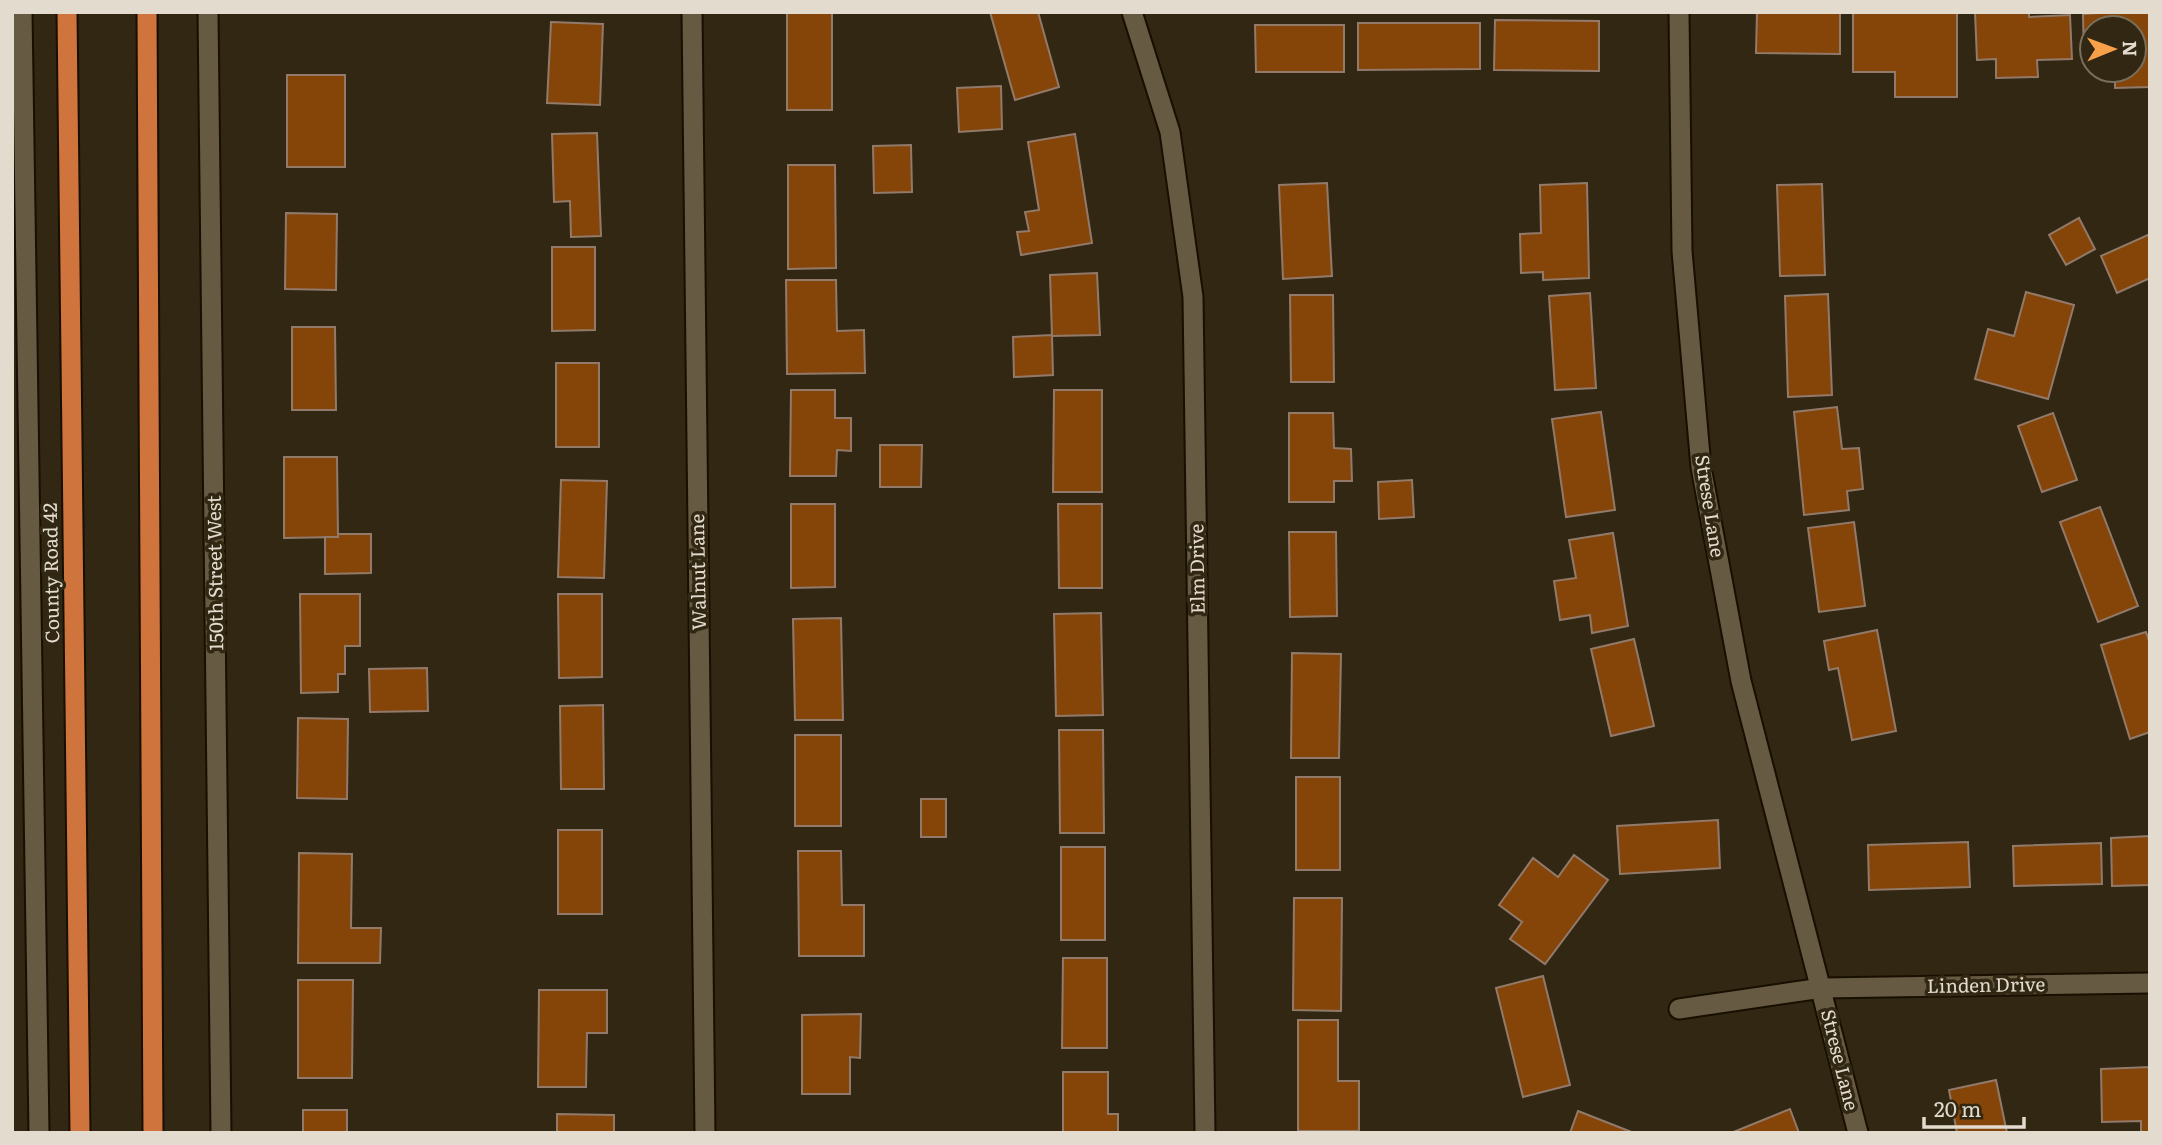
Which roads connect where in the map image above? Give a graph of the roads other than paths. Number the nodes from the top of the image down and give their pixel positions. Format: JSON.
{"nodes":[{"id":1,"x":22,"y":12,"type":"edge"},
{"id":2,"x":67,"y":12,"type":"edge"},
{"id":3,"x":147,"y":12,"type":"edge"},
{"id":4,"x":208,"y":12,"type":"edge"},
{"id":5,"x":692,"y":12,"type":"edge"},
{"id":6,"x":1132,"y":12,"type":"edge"},
{"id":7,"x":1679,"y":12,"type":"edge"},
{"id":8,"x":2150,"y":983,"type":"edge"},
{"id":9,"x":1822,"y":988,"type":"junction"},
{"id":10,"x":1679,"y":1009,"type":"dead end"},
{"id":11,"x":39,"y":1133,"type":"edge"},
{"id":12,"x":80,"y":1133,"type":"edge"},
{"id":13,"x":153,"y":1133,"type":"edge"},
{"id":14,"x":221,"y":1133,"type":"edge"},
{"id":15,"x":705,"y":1133,"type":"edge"},
{"id":16,"x":1205,"y":1133,"type":"edge"},
{"id":17,"x":1858,"y":1133,"type":"edge"}],
"edges":[{"from":1,"to":11,"type":"street"},
{"from":2,"to":12,"type":"highway","name":"County Road 42"},
{"from":3,"to":13,"type":"highway"},
{"from":4,"to":14,"type":"street","name":"150th Street West"},
{"from":5,"to":15,"type":"street","name":"Walnut Lane"},
{"from":6,"to":16,"type":"street","name":"Elm Drive"},
{"from":7,"to":9,"type":"street","name":"Strese Lane"},
{"from":8,"to":9,"type":"street","name":"Linden Drive"},
{"from":9,"to":10,"type":"street","name":"Strese Lane"},
{"from":9,"to":17,"type":"street","name":"Strese Lane"}]}
